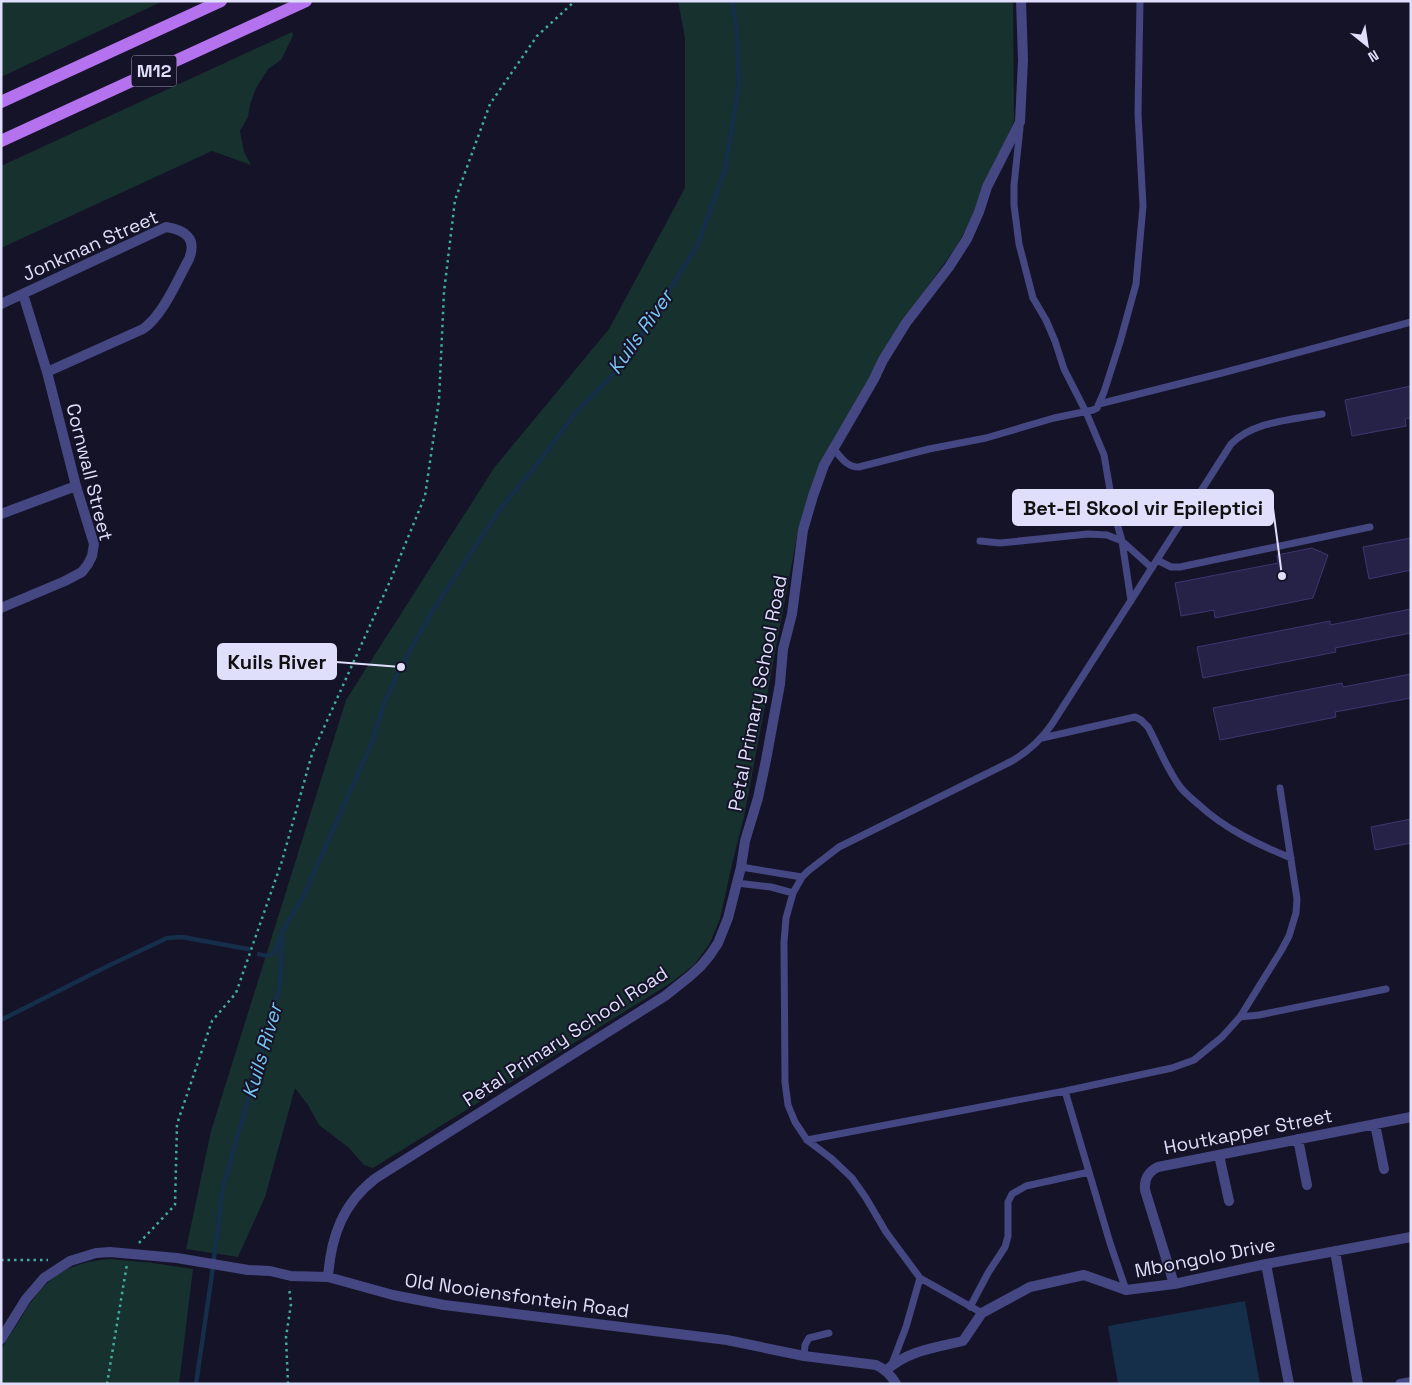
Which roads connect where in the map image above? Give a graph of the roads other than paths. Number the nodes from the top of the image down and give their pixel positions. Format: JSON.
{"nodes":[{"id":1,"x":222,"y":1,"type":"edge"},
{"id":2,"x":306,"y":1,"type":"edge"},
{"id":3,"x":1021,"y":1,"type":"edge"},
{"id":4,"x":1140,"y":1,"type":"edge"},
{"id":5,"x":1,"y":102,"type":"edge"},
{"id":6,"x":1020,"y":122,"type":"junction"},
{"id":7,"x":1,"y":141,"type":"edge"},
{"id":8,"x":22,"y":294,"type":"junction"},
{"id":9,"x":1,"y":304,"type":"edge"},
{"id":10,"x":1411,"y":322,"type":"edge"},
{"id":11,"x":47,"y":372,"type":"junction"},
{"id":12,"x":1099,"y":404,"type":"junction"},
{"id":13,"x":1086,"y":412,"type":"junction"},
{"id":14,"x":1322,"y":414,"type":"dead end"},
{"id":15,"x":833,"y":448,"type":"junction"},
{"id":16,"x":76,"y":486,"type":"junction"},
{"id":17,"x":1,"y":514,"type":"edge"},
{"id":18,"x":1370,"y":527,"type":"dead end"},
{"id":19,"x":980,"y":541,"type":"dead end"},
{"id":20,"x":1122,"y":541,"type":"junction"},
{"id":21,"x":1157,"y":560,"type":"junction"},
{"id":22,"x":1152,"y":568,"type":"junction"},
{"id":23,"x":1131,"y":601,"type":"junction"},
{"id":24,"x":1,"y":608,"type":"edge"},
{"id":25,"x":1042,"y":738,"type":"junction"},
{"id":26,"x":1280,"y":788,"type":"dead end"},
{"id":27,"x":1291,"y":858,"type":"junction"},
{"id":28,"x":742,"y":868,"type":"junction"},
{"id":29,"x":802,"y":877,"type":"junction"},
{"id":30,"x":737,"y":883,"type":"junction"},
{"id":31,"x":793,"y":893,"type":"junction"},
{"id":32,"x":1386,"y":989,"type":"dead end"},
{"id":33,"x":1240,"y":1017,"type":"junction"},
{"id":34,"x":1065,"y":1091,"type":"junction"},
{"id":35,"x":1411,"y":1117,"type":"edge"},
{"id":36,"x":1375,"y":1124,"type":"junction"},
{"id":37,"x":1298,"y":1139,"type":"junction"},
{"id":38,"x":807,"y":1140,"type":"junction"},
{"id":39,"x":1219,"y":1155,"type":"junction"},
{"id":40,"x":1384,"y":1169,"type":"dead end"},
{"id":41,"x":1089,"y":1172,"type":"junction"},
{"id":42,"x":1307,"y":1185,"type":"dead end"},
{"id":43,"x":1228,"y":1201,"type":"dead end"},
{"id":44,"x":1411,"y":1237,"type":"edge"},
{"id":45,"x":1335,"y":1251,"type":"junction"},
{"id":46,"x":1266,"y":1264,"type":"junction"},
{"id":47,"x":328,"y":1277,"type":"junction"},
{"id":48,"x":920,"y":1278,"type":"junction"},
{"id":49,"x":1174,"y":1284,"type":"junction"},
{"id":50,"x":1126,"y":1290,"type":"junction"},
{"id":51,"x":970,"y":1307,"type":"junction"},
{"id":52,"x":982,"y":1313,"type":"junction"},
{"id":53,"x":829,"y":1333,"type":"dead end"},
{"id":54,"x":1,"y":1339,"type":"edge"},
{"id":55,"x":804,"y":1356,"type":"junction"},
{"id":56,"x":889,"y":1367,"type":"junction"},
{"id":57,"x":1411,"y":1382,"type":"edge"},
{"id":58,"x":896,"y":1384,"type":"edge"},
{"id":59,"x":1289,"y":1384,"type":"edge"},
{"id":60,"x":1358,"y":1384,"type":"edge"},
{"id":61,"x":1401,"y":1384,"type":"edge"}],
"edges":[{"from":1,"to":5,"type":"main road","number":"M12"},
{"from":2,"to":7,"type":"main road","number":"M12"},
{"from":3,"to":6,"type":"street","name":"Petal Primary School Road"},
{"from":4,"to":12,"type":"lane"},
{"from":6,"to":13,"type":"lane"},
{"from":6,"to":15,"type":"street","name":"Petal Primary School Road"},
{"from":8,"to":9,"type":"street","name":"Jonkman Street"},
{"from":8,"to":11,"type":"street","name":"Cornwall Street"},
{"from":8,"to":11,"type":"street","name":"Jonkman Street"},
{"from":10,"to":12,"type":"lane"},
{"from":11,"to":16,"type":"street","name":"Cornwall Street"},
{"from":12,"to":13,"type":"lane"},
{"from":13,"to":15,"type":"lane"},
{"from":13,"to":20,"type":"lane"},
{"from":14,"to":21,"type":"lane"},
{"from":15,"to":28,"type":"street","name":"Petal Primary School Road"},
{"from":16,"to":17,"type":"street"},
{"from":16,"to":24,"type":"street","name":"Cornwall Street"},
{"from":18,"to":21,"type":"lane"},
{"from":19,"to":20,"type":"lane"},
{"from":20,"to":22,"type":"lane"},
{"from":20,"to":23,"type":"lane"},
{"from":21,"to":22,"type":"lane"},
{"from":22,"to":23,"type":"lane"},
{"from":23,"to":25,"type":"lane"},
{"from":25,"to":27,"type":"lane"},
{"from":25,"to":29,"type":"lane"},
{"from":26,"to":27,"type":"lane"},
{"from":27,"to":33,"type":"lane"},
{"from":28,"to":29,"type":"lane"},
{"from":28,"to":30,"type":"street","name":"Petal Primary School Road"},
{"from":29,"to":31,"type":"lane"},
{"from":30,"to":31,"type":"lane"},
{"from":30,"to":47,"type":"street","name":"Petal Primary School Road"},
{"from":31,"to":38,"type":"lane"},
{"from":32,"to":33,"type":"lane"},
{"from":33,"to":34,"type":"lane"},
{"from":34,"to":38,"type":"lane"},
{"from":34,"to":41,"type":"lane"},
{"from":35,"to":36,"type":"street","name":"Houtkapper Street"},
{"from":36,"to":37,"type":"street","name":"Houtkapper Street"},
{"from":36,"to":40,"type":"street"},
{"from":37,"to":39,"type":"street","name":"Houtkapper Street"},
{"from":37,"to":42,"type":"street"},
{"from":38,"to":48,"type":"lane"},
{"from":39,"to":43,"type":"street"},
{"from":39,"to":49,"type":"street","name":"Houtkapper Street"},
{"from":41,"to":50,"type":"lane"},
{"from":41,"to":51,"type":"lane"},
{"from":44,"to":45,"type":"street","name":"Mbongolo Drive"},
{"from":45,"to":46,"type":"street","name":"Mbongolo Drive"},
{"from":45,"to":60,"type":"street"},
{"from":46,"to":49,"type":"street","name":"Mbongolo Drive"},
{"from":46,"to":59,"type":"street"},
{"from":47,"to":54,"type":"street","name":"Old Nooiensfontein Road"},
{"from":47,"to":55,"type":"street","name":"Old Nooiensfontein Road"},
{"from":48,"to":51,"type":"lane"},
{"from":48,"to":56,"type":"lane"},
{"from":49,"to":50,"type":"street","name":"Mbongolo Drive"},
{"from":50,"to":52,"type":"street","name":"Mbongolo Drive"},
{"from":51,"to":52,"type":"lane"},
{"from":52,"to":56,"type":"street","name":"Mbongolo Drive"},
{"from":53,"to":55,"type":"lane"},
{"from":55,"to":56,"type":"street","name":"Old Nooiensfontein Road"},
{"from":56,"to":58,"type":"street"},
{"from":57,"to":61,"type":"street"}]}
